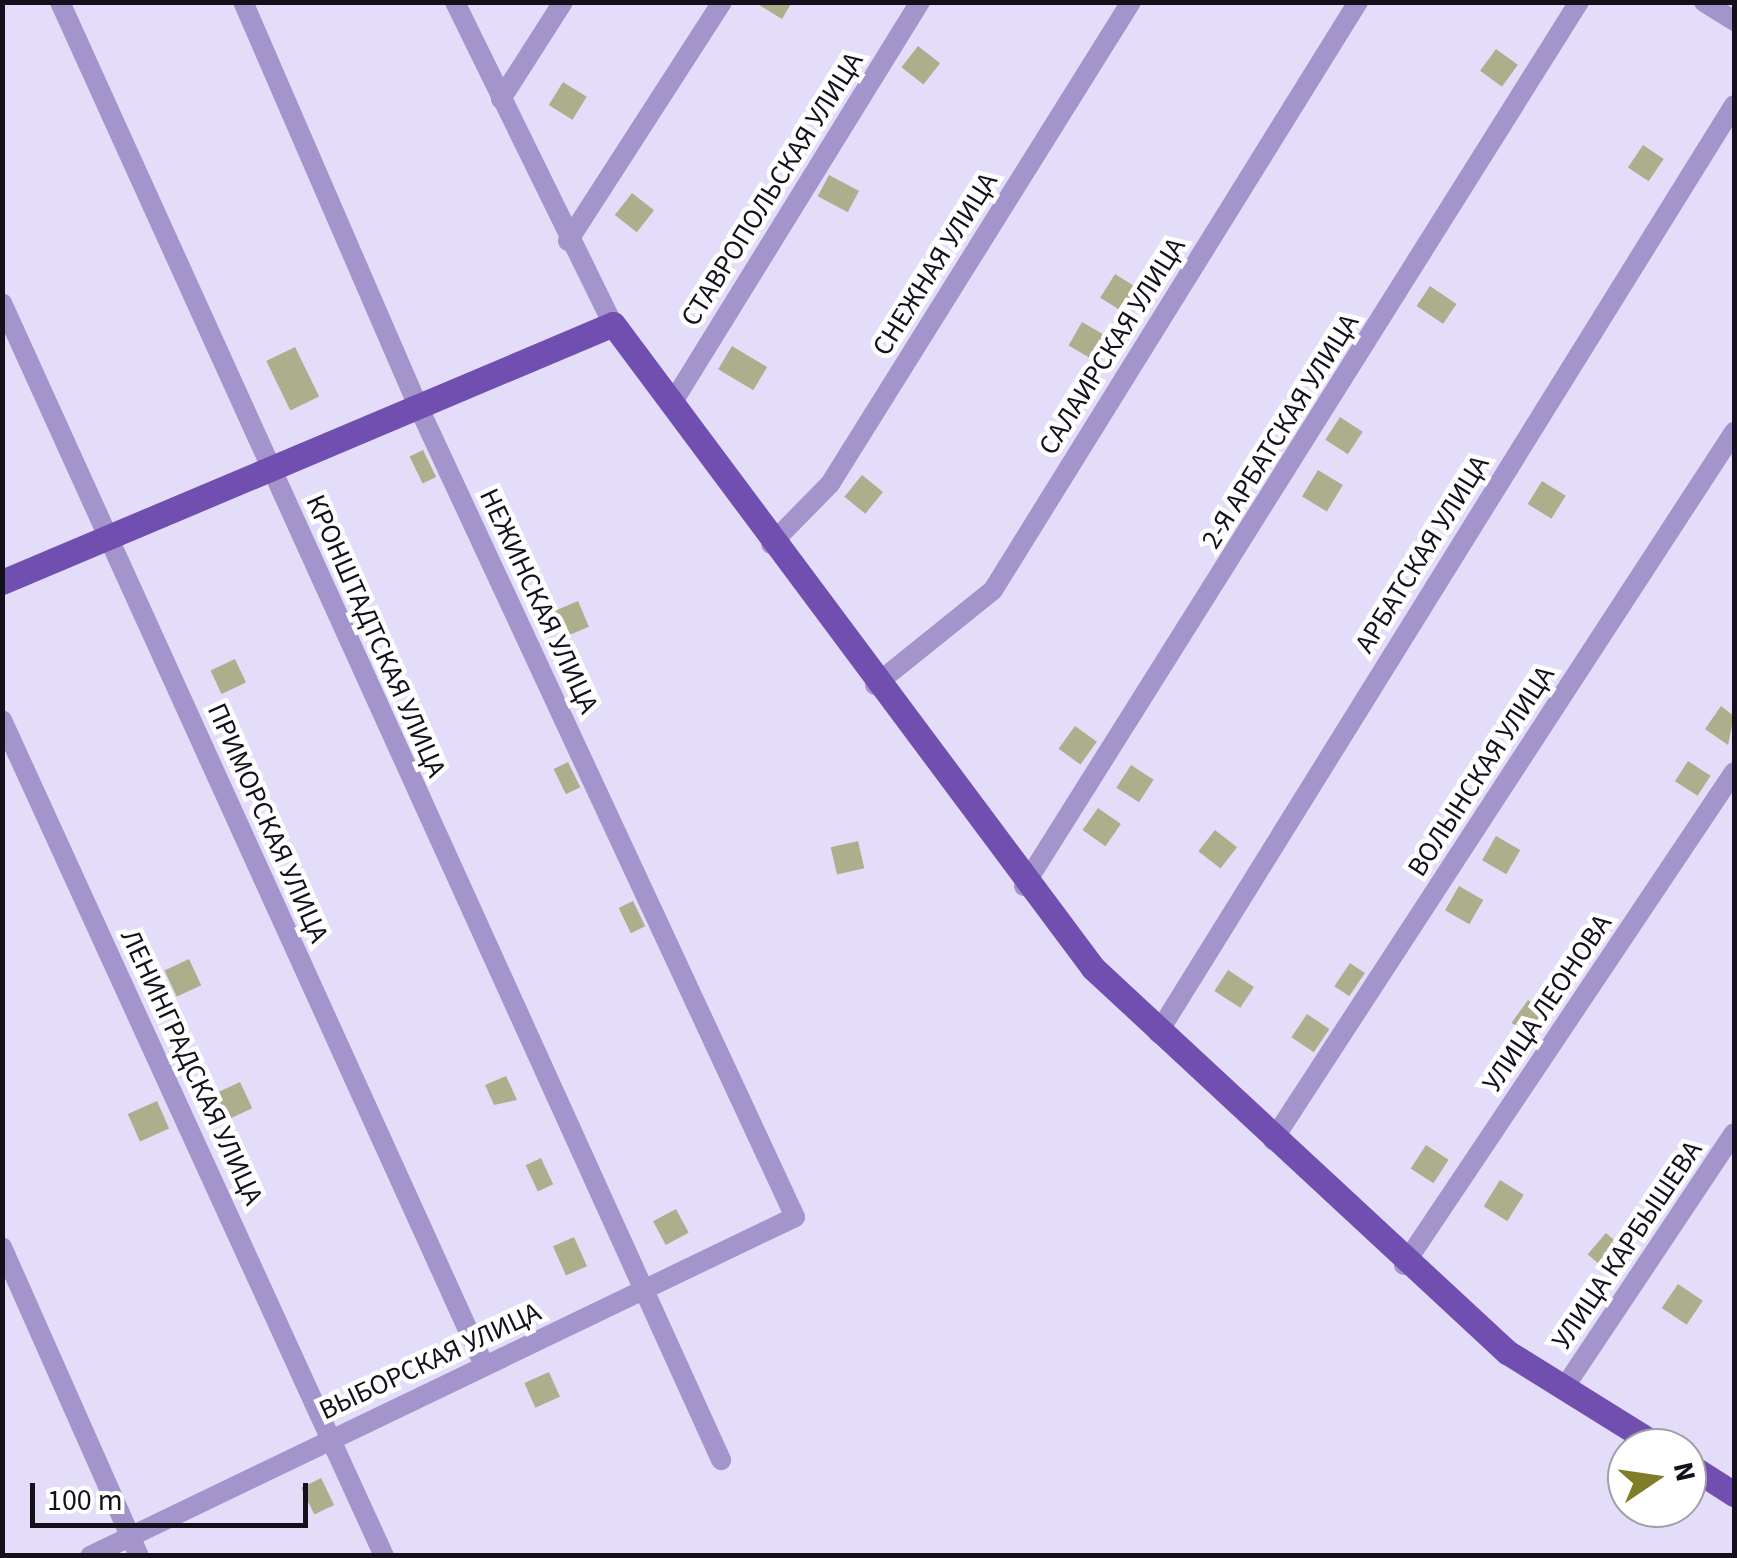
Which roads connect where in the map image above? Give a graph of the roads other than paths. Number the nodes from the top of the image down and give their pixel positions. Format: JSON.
{"nodes":[{"id":1,"x":60,"y":2,"type":"edge"},
{"id":2,"x":244,"y":2,"type":"edge"},
{"id":3,"x":455,"y":2,"type":"edge"},
{"id":4,"x":563,"y":2,"type":"edge"},
{"id":5,"x":722,"y":2,"type":"edge"},
{"id":6,"x":920,"y":2,"type":"edge"},
{"id":7,"x":1131,"y":2,"type":"edge"},
{"id":8,"x":1358,"y":2,"type":"edge"},
{"id":9,"x":1579,"y":2,"type":"edge"},
{"id":10,"x":1704,"y":2,"type":"edge"},
{"id":11,"x":1734,"y":21,"type":"edge"},
{"id":12,"x":502,"y":99,"type":"junction"},
{"id":13,"x":1734,"y":105,"type":"edge"},
{"id":14,"x":568,"y":241,"type":"junction"},
{"id":15,"x":2,"y":303,"type":"edge"},
{"id":16,"x":613,"y":324,"type":"junction"},
{"id":17,"x":671,"y":405,"type":"junction"},
{"id":18,"x":418,"y":406,"type":"junction"},
{"id":19,"x":1734,"y":432,"type":"edge"},
{"id":20,"x":271,"y":470,"type":"junction"},
{"id":21,"x":109,"y":539,"type":"junction"},
{"id":22,"x":772,"y":544,"type":"junction"},
{"id":23,"x":2,"y":582,"type":"edge"},
{"id":24,"x":875,"y":685,"type":"junction"},
{"id":25,"x":2,"y":720,"type":"edge"},
{"id":26,"x":1734,"y":772,"type":"edge"},
{"id":27,"x":1024,"y":886,"type":"junction"},
{"id":28,"x":1158,"y":1033,"type":"junction"},
{"id":29,"x":1734,"y":1133,"type":"edge"},
{"id":30,"x":1273,"y":1140,"type":"junction"},
{"id":31,"x":795,"y":1218,"type":"joint"},
{"id":32,"x":2,"y":1247,"type":"edge"},
{"id":33,"x":1404,"y":1265,"type":"junction"},
{"id":34,"x":640,"y":1293,"type":"junction"},
{"id":35,"x":484,"y":1364,"type":"junction"},
{"id":36,"x":1564,"y":1388,"type":"junction"},
{"id":37,"x":1629,"y":1428,"type":"edge"},
{"id":38,"x":332,"y":1438,"type":"junction"},
{"id":39,"x":721,"y":1460,"type":"dead end"},
{"id":40,"x":1707,"y":1477,"type":"edge"},
{"id":41,"x":1734,"y":1494,"type":"edge"},
{"id":42,"x":135,"y":1546,"type":"edge"},
{"id":43,"x":90,"y":1556,"type":"edge"},
{"id":44,"x":384,"y":1556,"type":"edge"}],
"edges":[{"from":1,"to":20,"type":"street","name":"КРОНШТАДТСКАЯ УЛИЦА"},
{"from":2,"to":18,"type":"street","name":"НЕЖИНСКАЯ УЛИЦА"},
{"from":3,"to":12,"type":"street"},
{"from":4,"to":12,"type":"street"},
{"from":5,"to":14,"type":"street"},
{"from":6,"to":17,"type":"street","name":"СТАВРОПОЛЬСКАЯ УЛИЦА"},
{"from":7,"to":22,"type":"street","name":"СНЕЖНАЯ УЛИЦА"},
{"from":8,"to":24,"type":"street","name":"САЛАИРСКАЯ УЛИЦА"},
{"from":9,"to":27,"type":"street","name":"2-Я АРБАТСКАЯ УЛИЦА"},
{"from":10,"to":11,"type":"street"},
{"from":12,"to":14,"type":"street"},
{"from":13,"to":28,"type":"street","name":"АРБАТСКАЯ УЛИЦА"},
{"from":14,"to":16,"type":"street"},
{"from":15,"to":21,"type":"street","name":"ПРИМОРСКАЯ УЛИЦА"},
{"from":16,"to":17,"type":"main road"},
{"from":16,"to":18,"type":"main road"},
{"from":17,"to":22,"type":"main road"},
{"from":18,"to":20,"type":"main road"},
{"from":18,"to":31,"type":"street","name":"НЕЖИНСКАЯ УЛИЦА"},
{"from":19,"to":30,"type":"street","name":"ВОЛЫНСКАЯ УЛИЦА"},
{"from":20,"to":21,"type":"main road"},
{"from":20,"to":34,"type":"street","name":"КРОНШТАДТСКАЯ УЛИЦА"},
{"from":21,"to":23,"type":"main road"},
{"from":21,"to":35,"type":"street","name":"ПРИМОРСКАЯ УЛИЦА"},
{"from":22,"to":24,"type":"main road"},
{"from":24,"to":27,"type":"main road"},
{"from":25,"to":38,"type":"street","name":"ЛЕНИНГРАДСКАЯ УЛИЦА"},
{"from":26,"to":33,"type":"street","name":"УЛИЦА ЛЕОНОВА"},
{"from":27,"to":28,"type":"main road"},
{"from":28,"to":30,"type":"main road"},
{"from":29,"to":36,"type":"street","name":"УЛИЦА КАРБЫШЕВА"},
{"from":30,"to":33,"type":"main road"},
{"from":31,"to":34,"type":"street","name":"ВЫБОРСКАЯ УЛИЦА"},
{"from":32,"to":42,"type":"street"},
{"from":33,"to":36,"type":"main road"},
{"from":34,"to":35,"type":"street","name":"ВЫБОРСКАЯ УЛИЦА"},
{"from":34,"to":39,"type":"street","name":"КРОНШТАДТСКАЯ УЛИЦА"},
{"from":35,"to":38,"type":"street","name":"ВЫБОРСКАЯ УЛИЦА"},
{"from":36,"to":37,"type":"main road"},
{"from":38,"to":42,"type":"street","name":"ВЫБОРСКАЯ УЛИЦА"},
{"from":38,"to":44,"type":"street","name":"ЛЕНИНГРАДСКАЯ УЛИЦА"},
{"from":40,"to":41,"type":"main road"},
{"from":42,"to":43,"type":"street","name":"ВЫБОРСКАЯ УЛИЦА"}]}
